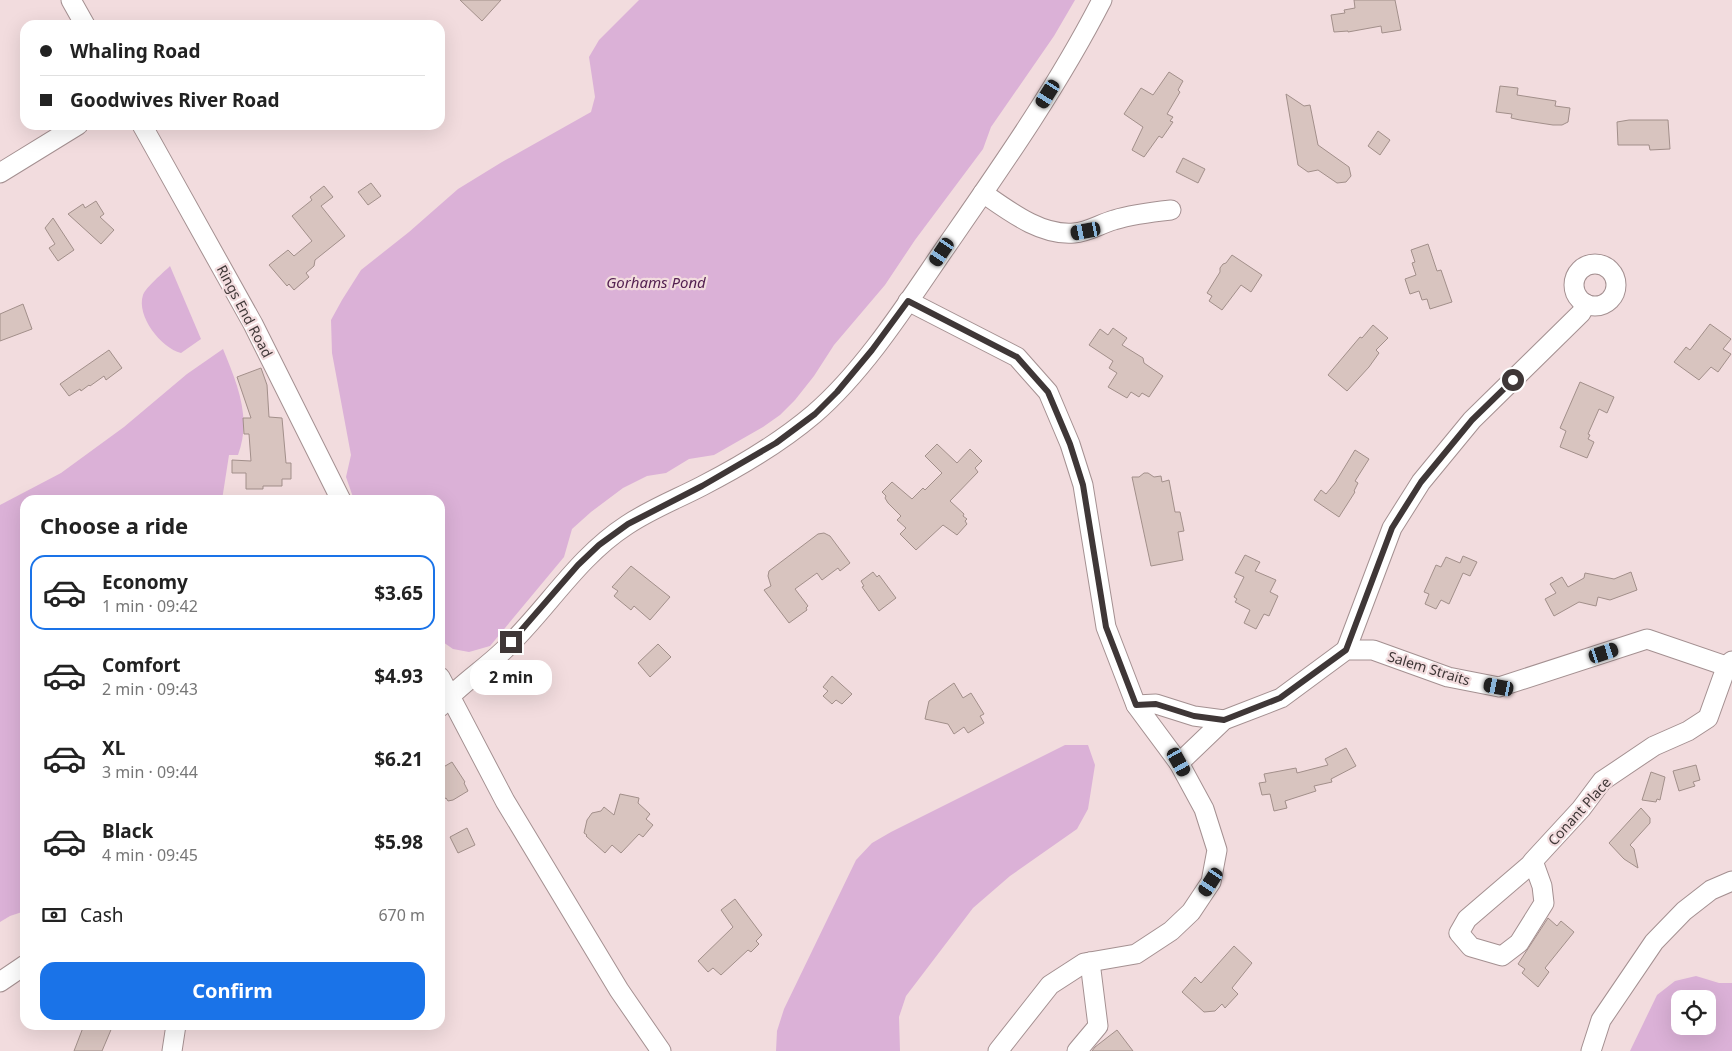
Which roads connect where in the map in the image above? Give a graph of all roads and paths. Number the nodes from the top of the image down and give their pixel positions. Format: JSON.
{"nodes":[{"id":1,"x":71,"y":0,"type":"edge"},
{"id":2,"x":1102,"y":0,"type":"edge"},
{"id":3,"x":82,"y":20,"type":"edge"},
{"id":4,"x":70,"y":130,"type":"edge"},
{"id":5,"x":145,"y":130,"type":"edge"},
{"id":6,"x":0,"y":173,"type":"edge"},
{"id":7,"x":983,"y":194,"type":"junction"},
{"id":8,"x":1171,"y":210,"type":"dead end"},
{"id":9,"x":908,"y":301,"type":"junction"},
{"id":10,"x":1586,"y":304,"type":"dead end"},
{"id":11,"x":338,"y":495,"type":"edge"},
{"id":12,"x":1346,"y":650,"type":"junction"},
{"id":13,"x":1730,"y":664,"type":"edge"},
{"id":14,"x":445,"y":701,"type":"edge"},
{"id":15,"x":1136,"y":705,"type":"junction"},
{"id":16,"x":1224,"y":720,"type":"junction"},
{"id":17,"x":1179,"y":762,"type":"junction"},
{"id":18,"x":1533,"y":861,"type":"junction"},
{"id":19,"x":1732,"y":881,"type":"edge"},
{"id":20,"x":1090,"y":962,"type":"junction"},
{"id":21,"x":20,"y":968,"type":"edge"},
{"id":22,"x":0,"y":982,"type":"edge"},
{"id":23,"x":175,"y":1030,"type":"edge"},
{"id":24,"x":172,"y":1051,"type":"edge"},
{"id":25,"x":661,"y":1051,"type":"edge"},
{"id":26,"x":998,"y":1051,"type":"edge"},
{"id":27,"x":1077,"y":1051,"type":"edge"},
{"id":28,"x":1591,"y":1051,"type":"edge"}],
"edges":[{"from":1,"to":3,"type":"street"},
{"from":2,"to":7,"type":"street"},
{"from":4,"to":6,"type":"street"},
{"from":5,"to":11,"type":"street","name":"Rings End Road"},
{"from":7,"to":8,"type":"street"},
{"from":7,"to":9,"type":"street"},
{"from":9,"to":14,"type":"street"},
{"from":9,"to":15,"type":"street"},
{"from":10,"to":12,"type":"street"},
{"from":12,"to":13,"type":"street","name":"Salem Straits"},
{"from":12,"to":16,"type":"street"},
{"from":13,"to":18,"type":"street","name":"Conant Place"},
{"from":14,"to":25,"type":"street"},
{"from":15,"to":16,"type":"street"},
{"from":15,"to":17,"type":"street"},
{"from":16,"to":17,"type":"street"},
{"from":17,"to":20,"type":"street"},
{"from":18,"to":18,"type":"street","name":"Conant Place"},
{"from":19,"to":28,"type":"street"},
{"from":20,"to":26,"type":"street"},
{"from":20,"to":27,"type":"street"},
{"from":21,"to":22,"type":"street"},
{"from":23,"to":24,"type":"street"}]}
